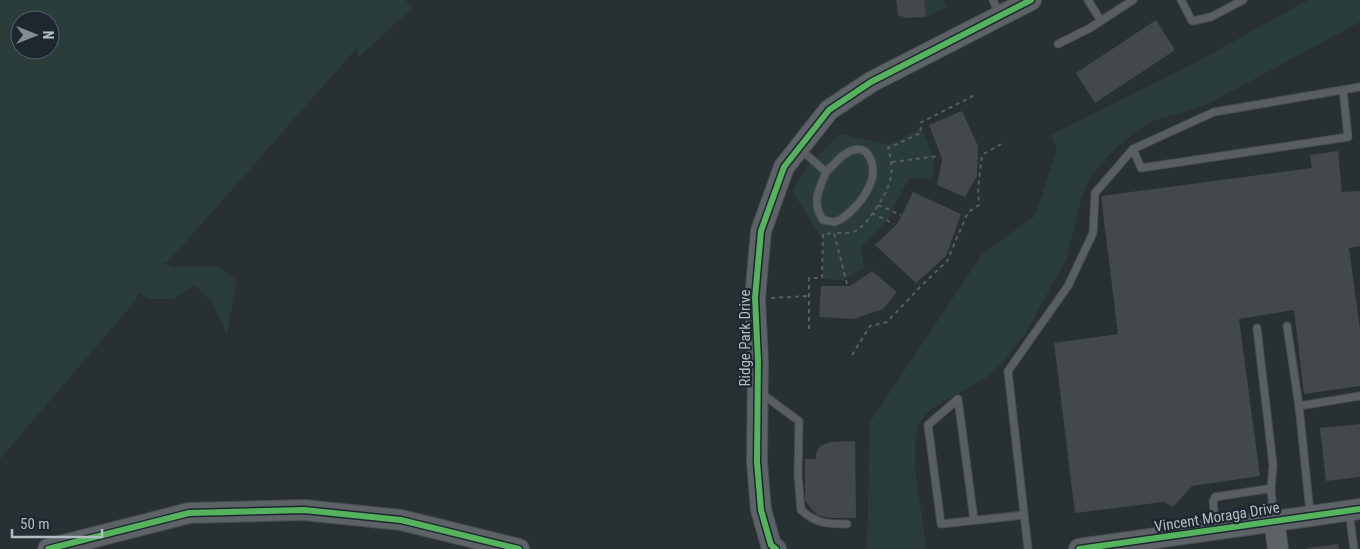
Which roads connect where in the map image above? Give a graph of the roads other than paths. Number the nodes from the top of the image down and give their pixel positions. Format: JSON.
{"nodes":[{"id":1,"x":1031,"y":0,"type":"edge"},
{"id":2,"x":1088,"y":0,"type":"edge"},
{"id":3,"x":1133,"y":0,"type":"edge"},
{"id":4,"x":1181,"y":0,"type":"edge"},
{"id":5,"x":1243,"y":0,"type":"edge"},
{"id":6,"x":997,"y":8,"type":"edge"},
{"id":7,"x":1101,"y":21,"type":"junction"},
{"id":8,"x":1058,"y":44,"type":"dead end"},
{"id":9,"x":1360,"y":87,"type":"edge"},
{"id":10,"x":1343,"y":90,"type":"junction"},
{"id":11,"x":799,"y":148,"type":"junction"},
{"id":12,"x":1133,"y":149,"type":"junction"},
{"id":13,"x":826,"y":172,"type":"junction"},
{"id":14,"x":1287,"y":326,"type":"dead end"},
{"id":15,"x":1257,"y":328,"type":"dead end"},
{"id":16,"x":758,"y":391,"type":"junction"},
{"id":17,"x":1360,"y":396,"type":"edge"},
{"id":18,"x":1299,"y":406,"type":"junction"},
{"id":19,"x":1271,"y":490,"type":"junction"},
{"id":20,"x":1355,"y":510,"type":"edge"},
{"id":21,"x":1024,"y":515,"type":"junction"},
{"id":22,"x":1311,"y":515,"type":"junction"},
{"id":23,"x":974,"y":520,"type":"junction"},
{"id":24,"x":1274,"y":520,"type":"junction"},
{"id":25,"x":847,"y":524,"type":"dead end"},
{"id":26,"x":1217,"y":529,"type":"junction"},
{"id":27,"x":1152,"y":544,"type":"edge"},
{"id":28,"x":774,"y":547,"type":"edge"},
{"id":29,"x":48,"y":549,"type":"edge"},
{"id":30,"x":519,"y":549,"type":"edge"},
{"id":31,"x":1028,"y":549,"type":"edge"},
{"id":32,"x":1079,"y":549,"type":"edge"},
{"id":33,"x":1278,"y":549,"type":"edge"},
{"id":34,"x":1354,"y":549,"type":"edge"}],
"edges":[{"from":1,"to":6,"type":"street","name":"Ridge Park Drive"},
{"from":2,"to":7,"type":"lane"},
{"from":3,"to":7,"type":"lane"},
{"from":4,"to":5,"type":"lane"},
{"from":6,"to":11,"type":"street","name":"Ridge Park Drive"},
{"from":7,"to":8,"type":"lane"},
{"from":9,"to":10,"type":"lane"},
{"from":10,"to":12,"type":"lane"},
{"from":10,"to":12,"type":"lane"},
{"from":11,"to":13,"type":"lane"},
{"from":11,"to":16,"type":"street","name":"Ridge Park Drive"},
{"from":12,"to":21,"type":"lane"},
{"from":13,"to":13,"type":"lane"},
{"from":14,"to":18,"type":"lane"},
{"from":15,"to":19,"type":"lane"},
{"from":16,"to":25,"type":"lane"},
{"from":16,"to":28,"type":"street","name":"Ridge Park Drive"},
{"from":17,"to":18,"type":"lane"},
{"from":18,"to":22,"type":"lane"},
{"from":19,"to":24,"type":"lane"},
{"from":19,"to":26,"type":"lane"},
{"from":20,"to":22,"type":"street","name":"Vincent Moraga Drive"},
{"from":20,"to":34,"type":"lane"},
{"from":21,"to":23,"type":"lane"},
{"from":21,"to":31,"type":"lane"},
{"from":22,"to":24,"type":"street","name":"Vincent Moraga Drive"},
{"from":23,"to":23,"type":"lane"},
{"from":24,"to":26,"type":"street","name":"Vincent Moraga Drive"},
{"from":24,"to":33,"type":"street"},
{"from":26,"to":27,"type":"street","name":"Vincent Moraga Drive"},
{"from":27,"to":32,"type":"street","name":"Vincent Moraga Drive"},
{"from":29,"to":30,"type":"street"}]}
